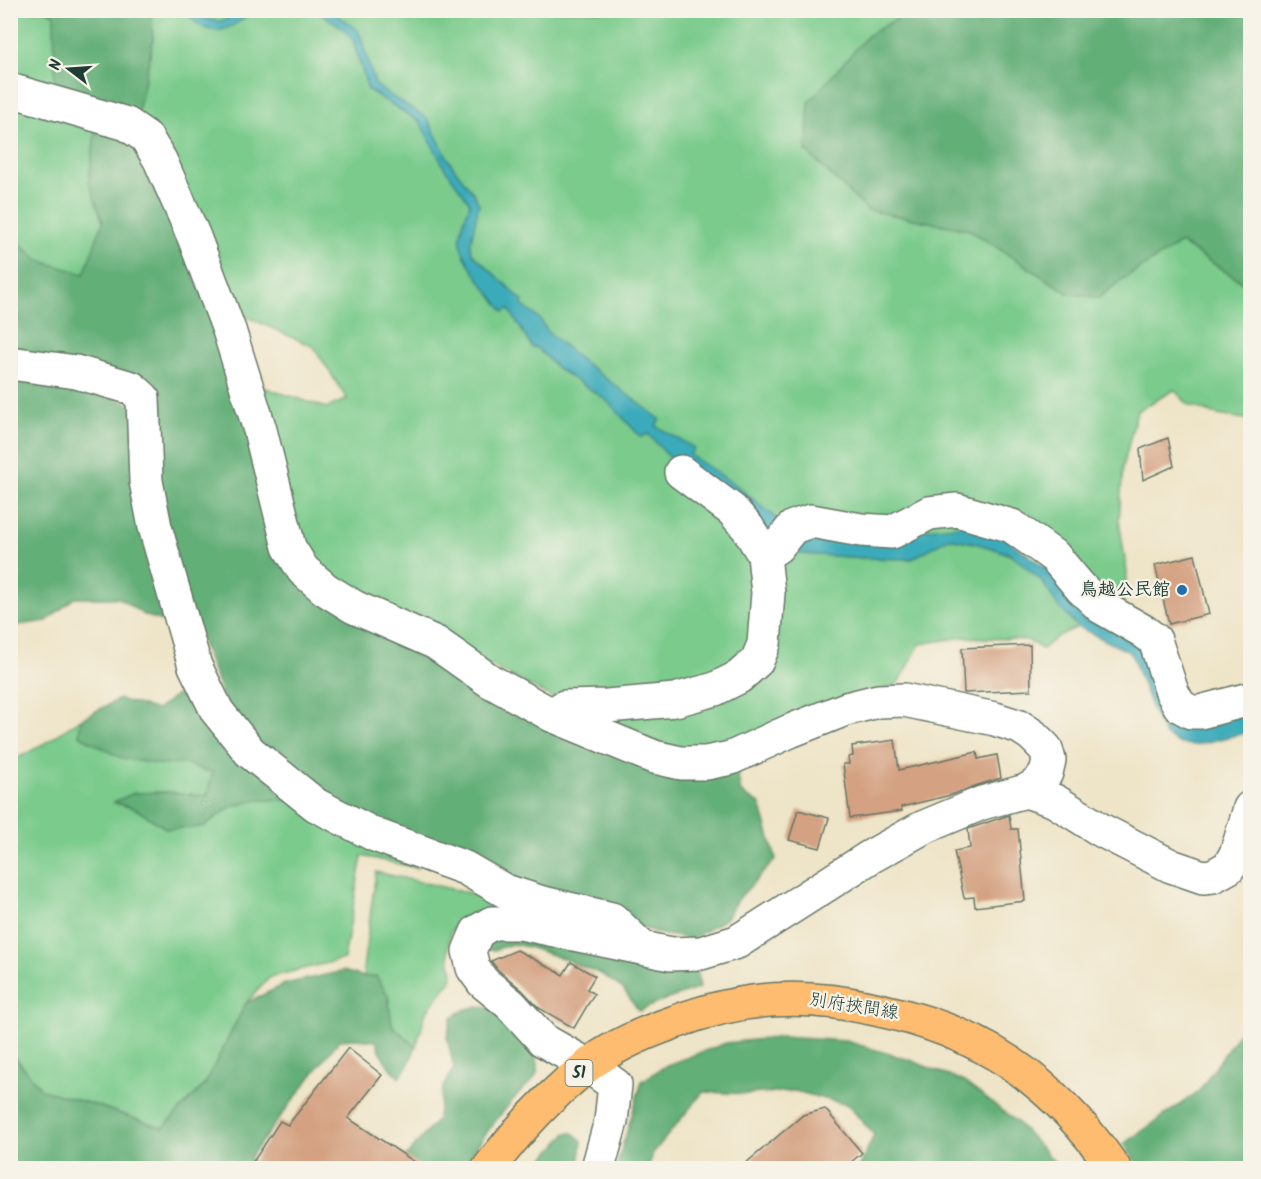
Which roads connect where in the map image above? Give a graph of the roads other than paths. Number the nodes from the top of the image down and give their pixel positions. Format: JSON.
{"nodes":[{"id":1,"x":10,"y":90,"type":"edge"},
{"id":2,"x":10,"y":363,"type":"edge"},
{"id":3,"x":681,"y":472,"type":"dead end"},
{"id":4,"x":778,"y":543,"type":"junction"},
{"id":5,"x":1251,"y":699,"type":"edge"},
{"id":6,"x":552,"y":715,"type":"junction"},
{"id":7,"x":1026,"y":791,"type":"junction"},
{"id":8,"x":1251,"y":808,"type":"edge"},
{"id":9,"x":640,"y":946,"type":"junction"},
{"id":10,"x":587,"y":1065,"type":"junction"},
{"id":11,"x":489,"y":1168,"type":"edge"},
{"id":12,"x":598,"y":1168,"type":"edge"},
{"id":13,"x":1114,"y":1168,"type":"edge"}],
"edges":[{"from":1,"to":6,"type":"street"},
{"from":2,"to":9,"type":"street"},
{"from":3,"to":4,"type":"street"},
{"from":4,"to":5,"type":"street"},
{"from":4,"to":6,"type":"street"},
{"from":6,"to":7,"type":"street"},
{"from":7,"to":8,"type":"street"},
{"from":7,"to":9,"type":"street"},
{"from":9,"to":10,"type":"street"},
{"from":10,"to":11,"type":"main road","name":"別府挾間線","number":"51"},
{"from":10,"to":12,"type":"street"},
{"from":10,"to":13,"type":"main road","name":"別府挾間線","number":"51"}]}
